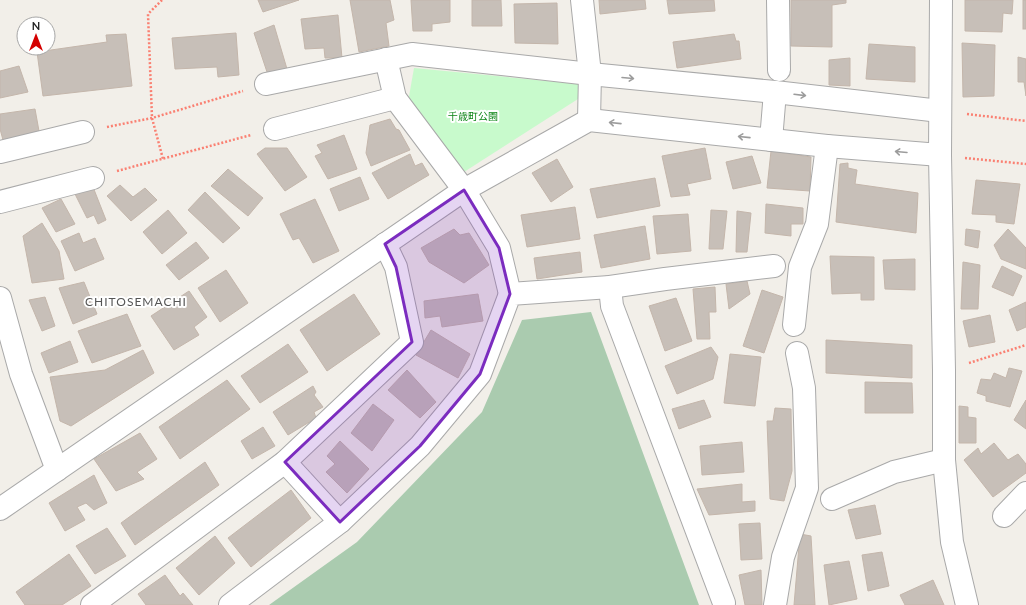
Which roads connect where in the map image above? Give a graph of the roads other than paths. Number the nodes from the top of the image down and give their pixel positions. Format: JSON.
{"nodes":[{"id":1,"x":582,"y":0,"type":"edge"},
{"id":2,"x":778,"y":0,"type":"edge"},
{"id":3,"x":941,"y":0,"type":"edge"},
{"id":4,"x":386,"y":59,"type":"junction"},
{"id":5,"x":779,"y":70,"type":"dead end"},
{"id":6,"x":590,"y":74,"type":"junction"},
{"id":7,"x":266,"y":84,"type":"road end"},
{"id":8,"x":775,"y":92,"type":"junction"},
{"id":9,"x":395,"y":98,"type":"junction"},
{"id":10,"x":940,"y":111,"type":"junction"},
{"id":11,"x":589,"y":120,"type":"junction"},
{"id":12,"x":274,"y":129,"type":"road end"},
{"id":13,"x":83,"y":132,"type":"road end"},
{"id":14,"x":771,"y":140,"type":"junction"},
{"id":15,"x":826,"y":146,"type":"junction"},
{"id":16,"x":0,"y":152,"type":"edge"},
{"id":17,"x":940,"y":155,"type":"junction"},
{"id":18,"x":93,"y":178,"type":"road end"},
{"id":19,"x":464,"y":190,"type":"junction"},
{"id":20,"x":0,"y":202,"type":"edge"},
{"id":21,"x":385,"y":244,"type":"junction"},
{"id":22,"x":774,"y":266,"type":"dead end"},
{"id":23,"x":610,"y":287,"type":"junction"},
{"id":24,"x":510,"y":294,"type":"junction"},
{"id":25,"x":0,"y":298,"type":"edge"},
{"id":26,"x":794,"y":325,"type":"dead end"},
{"id":27,"x":797,"y":353,"type":"dead end"},
{"id":28,"x":944,"y":460,"type":"junction"},
{"id":29,"x":284,"y":462,"type":"junction"},
{"id":30,"x":58,"y":470,"type":"junction"},
{"id":31,"x":1026,"y":493,"type":"edge"},
{"id":32,"x":832,"y":499,"type":"dead end"},
{"id":33,"x":0,"y":509,"type":"edge"},
{"id":34,"x":1004,"y":516,"type":"dead end"},
{"id":35,"x":340,"y":522,"type":"junction"},
{"id":36,"x":724,"y":603,"type":"dead end"},
{"id":37,"x":92,"y":605,"type":"edge"},
{"id":38,"x":230,"y":605,"type":"edge"},
{"id":39,"x":775,"y":605,"type":"edge"},
{"id":40,"x":967,"y":605,"type":"edge"}],
"edges":[{"from":1,"to":6,"type":"street"},
{"from":2,"to":5,"type":"street"},
{"from":3,"to":10,"type":"street"},
{"from":4,"to":6,"type":"street"},
{"from":4,"to":7,"type":"street"},
{"from":4,"to":9,"type":"street"},
{"from":6,"to":8,"type":"street","one_way":true},
{"from":6,"to":11,"type":"street"},
{"from":8,"to":10,"type":"street","one_way":true},
{"from":8,"to":14,"type":"street"},
{"from":9,"to":12,"type":"street"},
{"from":9,"to":19,"type":"street"},
{"from":10,"to":17,"type":"street"},
{"from":14,"to":11,"type":"street","one_way":true},
{"from":11,"to":19,"type":"street"},
{"from":13,"to":16,"type":"street"},
{"from":14,"to":15,"type":"street"},
{"from":17,"to":15,"type":"street","one_way":true},
{"from":15,"to":26,"type":"street"},
{"from":17,"to":28,"type":"street"},
{"from":18,"to":20,"type":"street"},
{"from":19,"to":21,"type":"street"},
{"from":19,"to":24,"type":"street"},
{"from":21,"to":29,"type":"street"},
{"from":21,"to":30,"type":"street"},
{"from":22,"to":23,"type":"street"},
{"from":23,"to":24,"type":"street"},
{"from":23,"to":36,"type":"street"},
{"from":24,"to":35,"type":"street"},
{"from":25,"to":30,"type":"street"},
{"from":27,"to":39,"type":"street"},
{"from":28,"to":32,"type":"street"},
{"from":28,"to":40,"type":"street"},
{"from":29,"to":35,"type":"street"},
{"from":29,"to":37,"type":"street"},
{"from":30,"to":33,"type":"street"},
{"from":31,"to":34,"type":"street"},
{"from":35,"to":38,"type":"street"}]}
